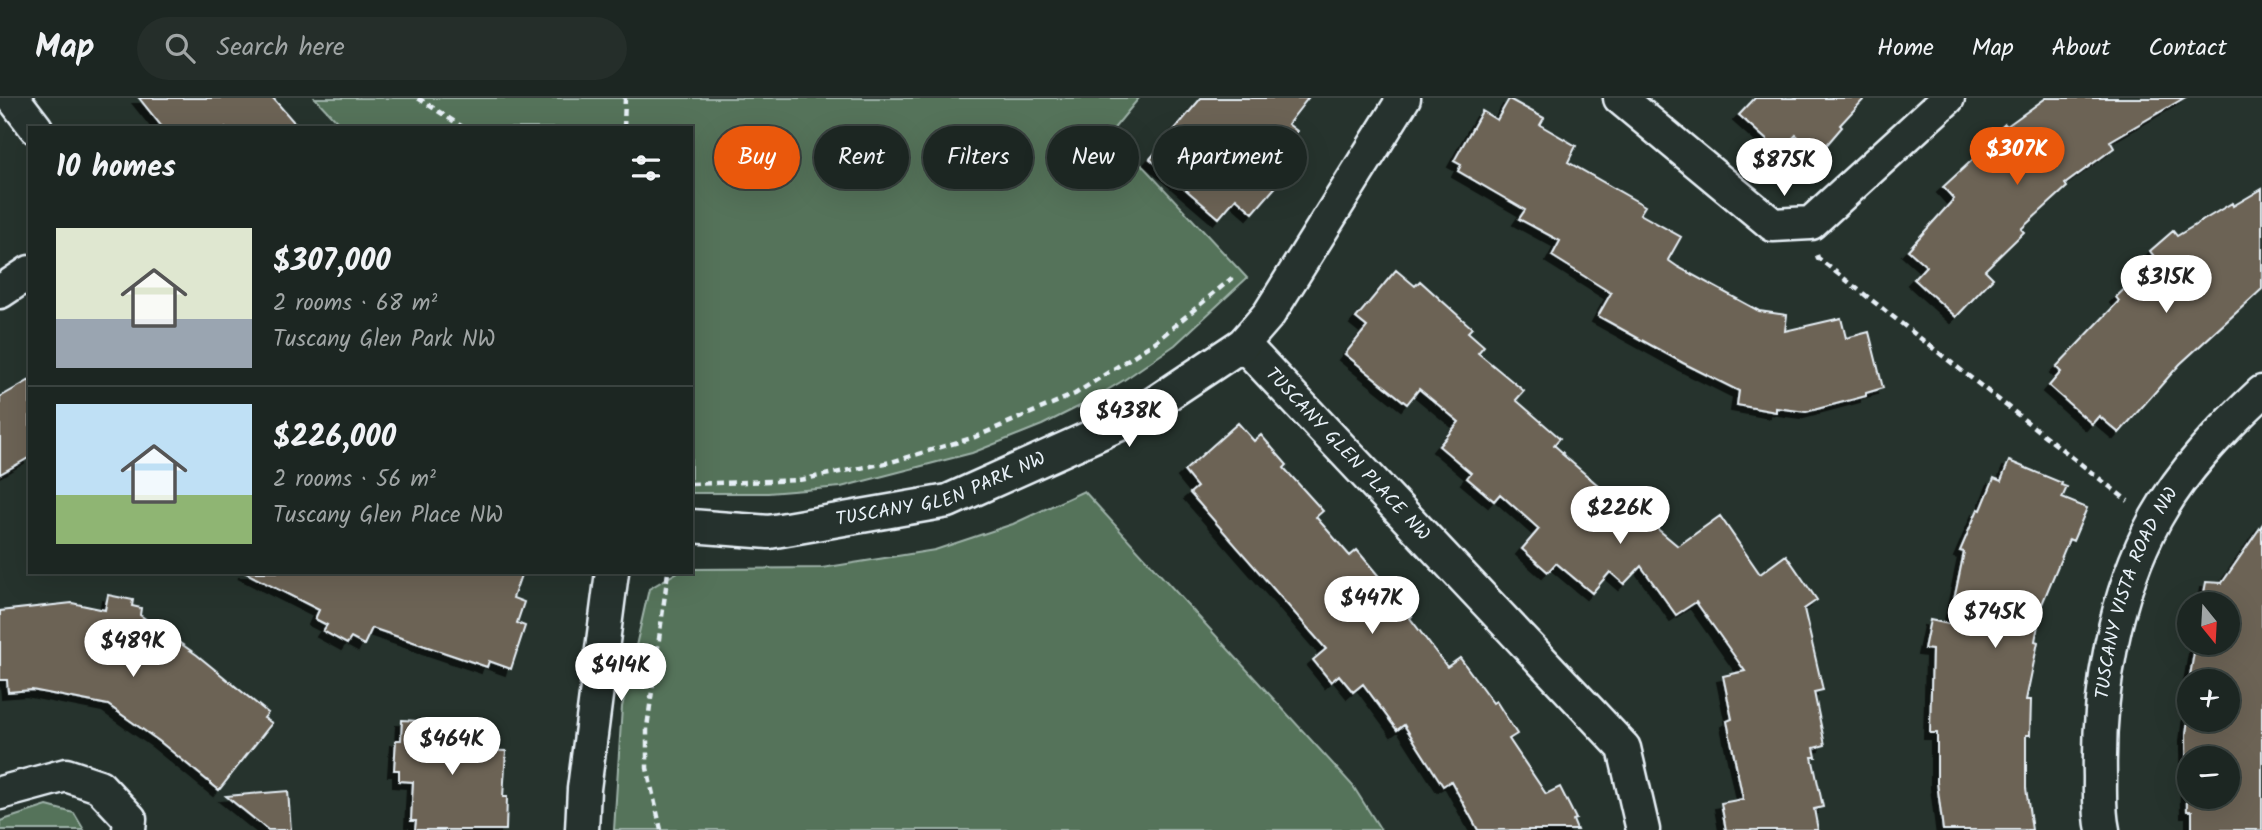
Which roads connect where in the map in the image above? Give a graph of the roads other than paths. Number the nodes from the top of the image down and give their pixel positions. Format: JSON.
{"nodes":[{"id":1,"x":13,"y":98,"type":"edge"},
{"id":2,"x":1404,"y":98,"type":"edge"},
{"id":3,"x":1620,"y":98,"type":"edge"},
{"id":4,"x":1948,"y":98,"type":"edge"},
{"id":5,"x":34,"y":126,"type":"edge"},
{"id":6,"x":28,"y":273,"type":"edge"},
{"id":7,"x":0,"y":292,"type":"edge"},
{"id":8,"x":1243,"y":344,"type":"junction"},
{"id":9,"x":2262,"y":392,"type":"edge"},
{"id":10,"x":693,"y":526,"type":"edge"},
{"id":11,"x":612,"y":574,"type":"edge"},
{"id":12,"x":0,"y":793,"type":"edge"},
{"id":13,"x":130,"y":830,"type":"edge"},
{"id":14,"x":582,"y":830,"type":"edge"},
{"id":15,"x":1643,"y":830,"type":"edge"},
{"id":16,"x":2103,"y":830,"type":"edge"}],
"edges":[{"from":1,"to":5,"type":"street"},
{"from":2,"to":8,"type":"street","name":"TUSCANY GLEN PARK NW"},
{"from":3,"to":4,"type":"street"},
{"from":6,"to":7,"type":"street"},
{"from":8,"to":10,"type":"street","name":"TUSCANY GLEN PARK NW"},
{"from":8,"to":15,"type":"street","name":"TUSCANY GLEN PLACE NW"},
{"from":9,"to":16,"type":"street","name":"TUSCANY VISTA ROAD NW"},
{"from":11,"to":14,"type":"street"},
{"from":12,"to":13,"type":"street"}]}
